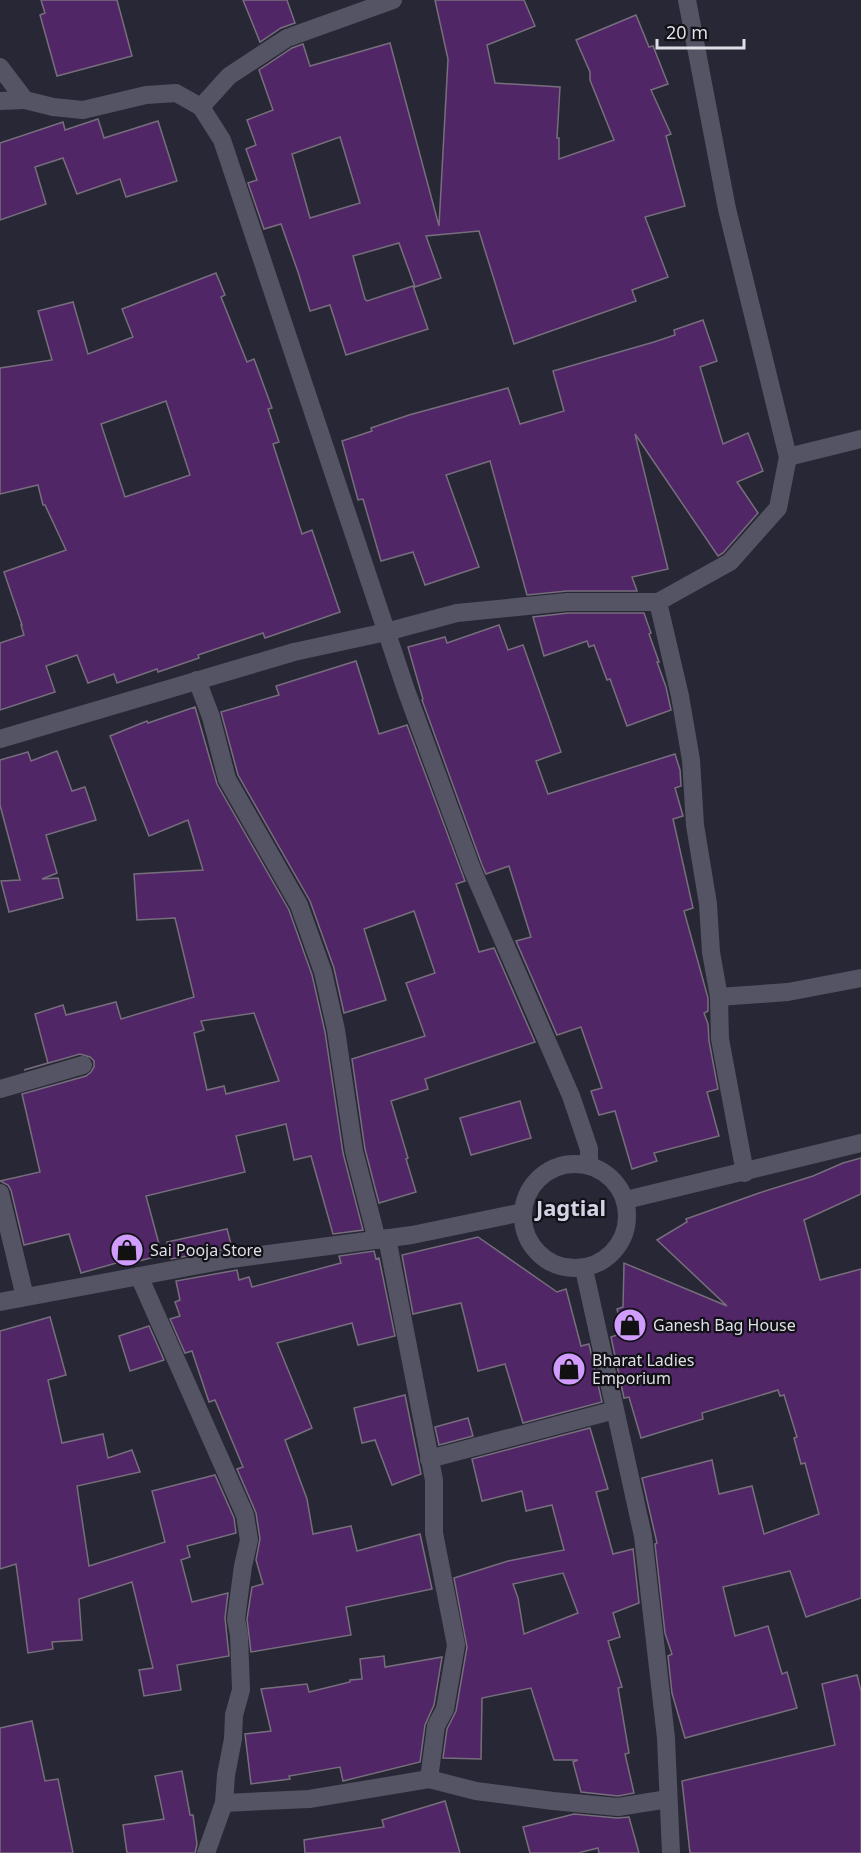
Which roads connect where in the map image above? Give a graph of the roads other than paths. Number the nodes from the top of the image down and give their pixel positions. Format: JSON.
{"nodes":[{"id":1,"x":393,"y":0,"type":"edge"},
{"id":2,"x":687,"y":0,"type":"edge"},
{"id":3,"x":0,"y":67,"type":"edge"},
{"id":4,"x":25,"y":100,"type":"junction"},
{"id":5,"x":0,"y":101,"type":"edge"},
{"id":6,"x":201,"y":107,"type":"junction"},
{"id":7,"x":861,"y":440,"type":"edge"},
{"id":8,"x":788,"y":457,"type":"junction"},
{"id":9,"x":658,"y":602,"type":"junction"},
{"id":10,"x":386,"y":632,"type":"junction"},
{"id":11,"x":197,"y":680,"type":"junction"},
{"id":12,"x":0,"y":739,"type":"edge"},
{"id":13,"x":861,"y":978,"type":"edge"},
{"id":14,"x":719,"y":997,"type":"junction"},
{"id":15,"x":83,"y":1065,"type":"dead end"},
{"id":16,"x":0,"y":1089,"type":"edge"},
{"id":17,"x":861,"y":1143,"type":"edge"},
{"id":18,"x":589,"y":1165,"type":"junction"},
{"id":19,"x":745,"y":1173,"type":"junction"},
{"id":20,"x":0,"y":1193,"type":"edge"},
{"id":21,"x":626,"y":1200,"type":"junction"},
{"id":22,"x":523,"y":1212,"type":"junction"},
{"id":23,"x":382,"y":1239,"type":"junction"},
{"id":24,"x":584,"y":1269,"type":"junction"},
{"id":25,"x":139,"y":1276,"type":"junction"},
{"id":26,"x":25,"y":1297,"type":"junction"},
{"id":27,"x":0,"y":1302,"type":"edge"},
{"id":28,"x":615,"y":1410,"type":"junction"},
{"id":29,"x":429,"y":1459,"type":"junction"},
{"id":30,"x":429,"y":1779,"type":"junction"},
{"id":31,"x":668,"y":1799,"type":"junction"},
{"id":32,"x":224,"y":1803,"type":"junction"},
{"id":33,"x":206,"y":1853,"type":"edge"},
{"id":34,"x":671,"y":1853,"type":"edge"}],
"edges":[{"from":1,"to":6,"type":"street"},
{"from":2,"to":8,"type":"street"},
{"from":3,"to":4,"type":"street"},
{"from":4,"to":5,"type":"street"},
{"from":4,"to":6,"type":"street"},
{"from":6,"to":10,"type":"street"},
{"from":7,"to":8,"type":"street"},
{"from":8,"to":9,"type":"street"},
{"from":9,"to":10,"type":"street"},
{"from":9,"to":14,"type":"street"},
{"from":10,"to":11,"type":"street"},
{"from":10,"to":18,"type":"street"},
{"from":11,"to":12,"type":"street"},
{"from":11,"to":23,"type":"street"},
{"from":13,"to":14,"type":"street"},
{"from":14,"to":19,"type":"street"},
{"from":15,"to":16,"type":"street"},
{"from":17,"to":19,"type":"street"},
{"from":18,"to":21,"type":"street"},
{"from":18,"to":22,"type":"street"},
{"from":19,"to":21,"type":"street"},
{"from":20,"to":26,"type":"street"},
{"from":21,"to":24,"type":"street"},
{"from":22,"to":23,"type":"street"},
{"from":22,"to":24,"type":"street"},
{"from":23,"to":25,"type":"street"},
{"from":23,"to":29,"type":"street"},
{"from":24,"to":28,"type":"street"},
{"from":25,"to":26,"type":"street"},
{"from":25,"to":32,"type":"street"},
{"from":26,"to":27,"type":"street"},
{"from":28,"to":29,"type":"street"},
{"from":28,"to":31,"type":"street"},
{"from":29,"to":30,"type":"street"},
{"from":30,"to":31,"type":"street"},
{"from":30,"to":32,"type":"street"},
{"from":31,"to":34,"type":"street"},
{"from":32,"to":33,"type":"street"}]}
